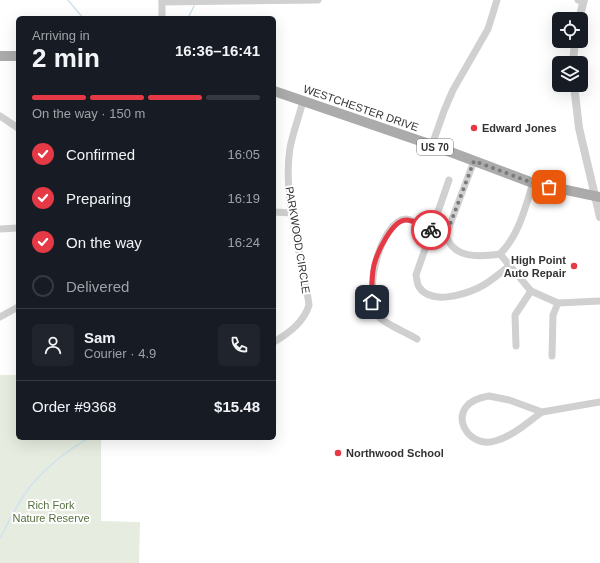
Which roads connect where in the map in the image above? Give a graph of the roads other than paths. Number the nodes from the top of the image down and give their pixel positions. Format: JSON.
{"nodes":[{"id":1,"x":318,"y":0,"type":"edge"},
{"id":2,"x":497,"y":0,"type":"edge"},
{"id":3,"x":162,"y":1,"type":"edge"},
{"id":4,"x":582,"y":1,"type":"edge"},
{"id":5,"x":580,"y":12,"type":"edge"},
{"id":6,"x":162,"y":16,"type":"edge"},
{"id":7,"x":0,"y":56,"type":"edge"},
{"id":8,"x":16,"y":56,"type":"edge"},
{"id":9,"x":276,"y":92,"type":"edge"},
{"id":10,"x":575,"y":92,"type":"edge"},
{"id":11,"x":303,"y":101,"type":"junction"},
{"id":12,"x":0,"y":116,"type":"edge"},
{"id":13,"x":16,"y":127,"type":"edge"},
{"id":14,"x":432,"y":145,"type":"junction"},
{"id":15,"x":474,"y":161,"type":"junction"},
{"id":16,"x":449,"y":180,"type":"dead end"},
{"id":17,"x":533,"y":183,"type":"junction"},
{"id":18,"x":598,"y":197,"type":"edge"},
{"id":19,"x":276,"y":212,"type":"edge"},
{"id":20,"x":292,"y":213,"type":"junction"},
{"id":21,"x":600,"y":217,"type":"edge"},
{"id":22,"x":16,"y":228,"type":"edge"},
{"id":23,"x":0,"y":229,"type":"edge"},
{"id":24,"x":432,"y":230,"type":"junction"},
{"id":25,"x":446,"y":235,"type":"junction"},
{"id":26,"x":500,"y":254,"type":"junction"},
{"id":27,"x":509,"y":266,"type":"junction"},
{"id":28,"x":531,"y":291,"type":"junction"},
{"id":29,"x":600,"y":301,"type":"edge"},
{"id":30,"x":558,"y":303,"type":"junction"},
{"id":31,"x":16,"y":308,"type":"edge"},
{"id":32,"x":0,"y":317,"type":"edge"},
{"id":33,"x":417,"y":339,"type":"dead end"},
{"id":34,"x":276,"y":341,"type":"edge"},
{"id":35,"x":516,"y":346,"type":"dead end"},
{"id":36,"x":552,"y":356,"type":"dead end"},
{"id":37,"x":600,"y":402,"type":"edge"},
{"id":38,"x":542,"y":412,"type":"junction"}],
"edges":[{"from":1,"to":3,"type":"street"},
{"from":2,"to":14,"type":"street"},
{"from":3,"to":6,"type":"street"},
{"from":4,"to":5,"type":"street"},
{"from":7,"to":8,"type":"main road"},
{"from":9,"to":11,"type":"main road","name":"WESTCHESTER DRIVE","number":"US 70"},
{"from":10,"to":18,"type":"street"},
{"from":11,"to":14,"type":"main road","name":"WESTCHESTER DRIVE","number":"US 70"},
{"from":11,"to":20,"type":"street","name":"PARKWOOD CIRCLE"},
{"from":12,"to":13,"type":"street"},
{"from":14,"to":15,"type":"main road","name":"WESTCHESTER DRIVE","number":"US 70"},
{"from":15,"to":17,"type":"main road","name":"WESTCHESTER DRIVE","number":"US 70"},
{"from":15,"to":25,"type":"street"},
{"from":16,"to":24,"type":"street"},
{"from":17,"to":18,"type":"main road","name":"WESTCHESTER DRIVE","number":"US 70"},
{"from":17,"to":26,"type":"street"},
{"from":18,"to":21,"type":"street"},
{"from":19,"to":20,"type":"street"},
{"from":20,"to":34,"type":"street","name":"PARKWOOD CIRCLE"},
{"from":22,"to":23,"type":"street"},
{"from":24,"to":25,"type":"street"},
{"from":24,"to":27,"type":"street"},
{"from":24,"to":33,"type":"street"},
{"from":25,"to":26,"type":"street"},
{"from":26,"to":27,"type":"street"},
{"from":27,"to":28,"type":"street"},
{"from":28,"to":30,"type":"street"},
{"from":28,"to":35,"type":"street"},
{"from":29,"to":30,"type":"street"},
{"from":30,"to":36,"type":"street"},
{"from":31,"to":32,"type":"street"},
{"from":37,"to":38,"type":"street"},
{"from":38,"to":38,"type":"street"}]}
